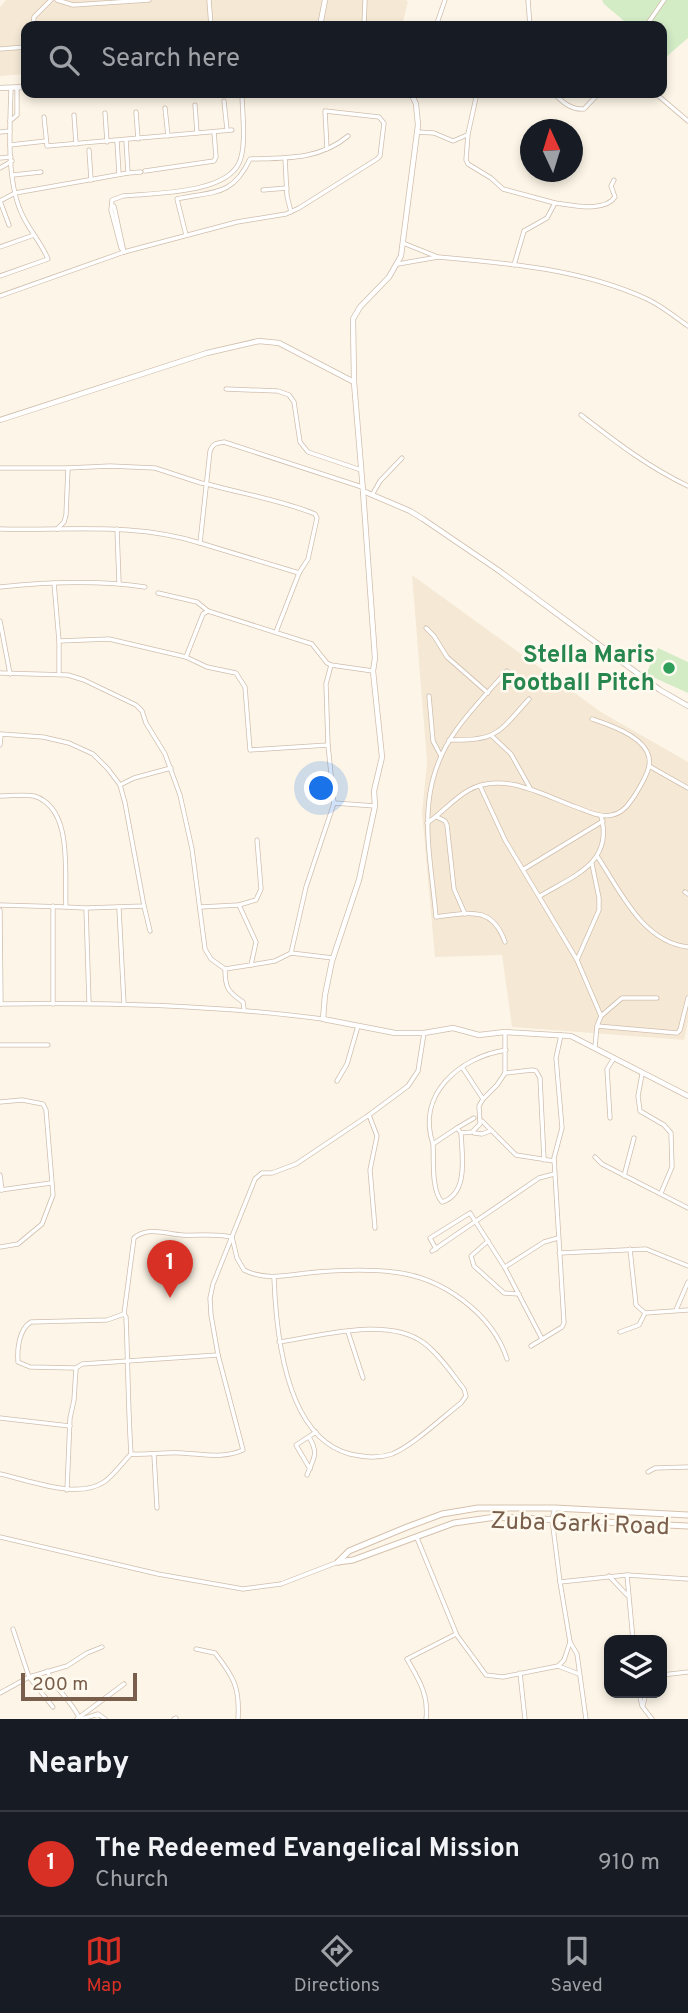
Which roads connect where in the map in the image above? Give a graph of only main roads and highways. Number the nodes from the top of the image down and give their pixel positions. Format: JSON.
{"nodes":[{"id":1,"x":688,"y":1515,"type":"edge"},
{"id":2,"x":688,"y":1526,"type":"edge"}],
"edges":[{"from":1,"to":2,"type":"main road","name":"Zuba Garki Road"}]}
